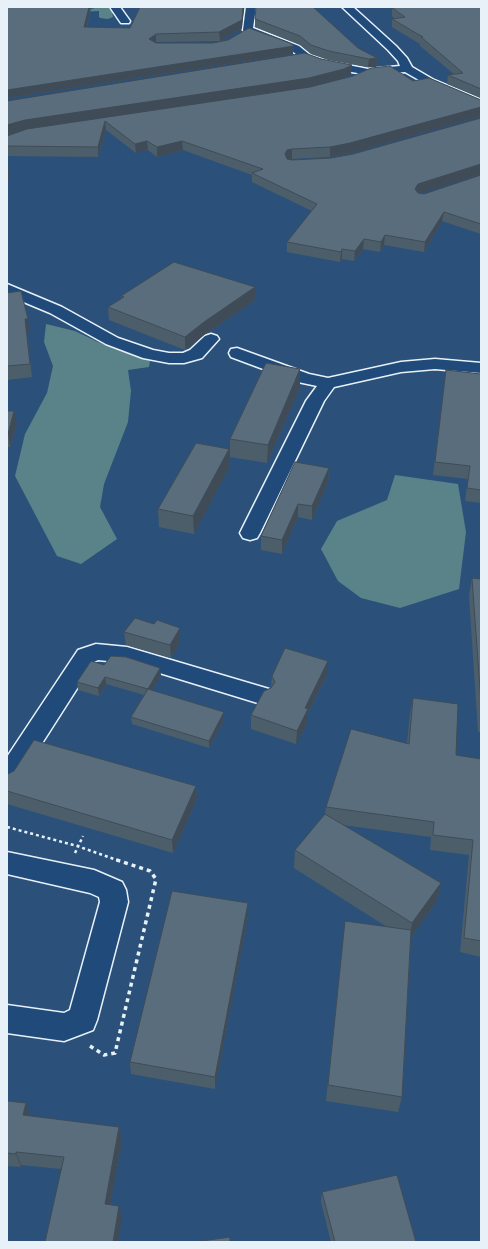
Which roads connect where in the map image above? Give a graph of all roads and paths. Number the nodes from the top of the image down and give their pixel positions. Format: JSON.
{"nodes":[{"id":1,"x":115,"y":7,"type":"edge"},
{"id":2,"x":251,"y":7,"type":"edge"},
{"id":3,"x":346,"y":7,"type":"edge"},
{"id":4,"x":125,"y":21,"type":"dead end"},
{"id":5,"x":306,"y":57,"type":"junction"},
{"id":6,"x":290,"y":59,"type":"edge"},
{"id":7,"x":407,"y":69,"type":"junction"},
{"id":8,"x":368,"y":72,"type":"junction"},
{"id":9,"x":348,"y":81,"type":"edge"},
{"id":10,"x":481,"y":90,"type":"edge"},
{"id":11,"x":452,"y":92,"type":"junction"},
{"id":12,"x":481,"y":104,"type":"edge"},
{"id":13,"x":7,"y":288,"type":"edge"},
{"id":14,"x":211,"y":339,"type":"dead end"},
{"id":15,"x":237,"y":353,"type":"dead end"},
{"id":16,"x":481,"y":368,"type":"edge"},
{"id":17,"x":328,"y":383,"type":"junction"},
{"id":18,"x":250,"y":533,"type":"dead end"},
{"id":19,"x":261,"y":695,"type":"edge"},
{"id":20,"x":7,"y":777,"type":"edge"},
{"id":21,"x":7,"y":864,"type":"edge"},
{"id":22,"x":7,"y":1019,"type":"edge"}],
"edges":[{"from":1,"to":4,"type":"street"},
{"from":2,"to":5,"type":"street"},
{"from":3,"to":7,"type":"street"},
{"from":5,"to":6,"type":"street"},
{"from":5,"to":8,"type":"street"},
{"from":7,"to":8,"type":"street"},
{"from":7,"to":11,"type":"street"},
{"from":8,"to":9,"type":"street"},
{"from":10,"to":11,"type":"street"},
{"from":11,"to":12,"type":"street"},
{"from":13,"to":14,"type":"street"},
{"from":15,"to":17,"type":"street"},
{"from":16,"to":17,"type":"street"},
{"from":17,"to":18,"type":"street"},
{"from":19,"to":20,"type":"street"},
{"from":21,"to":22,"type":"street"}]}
